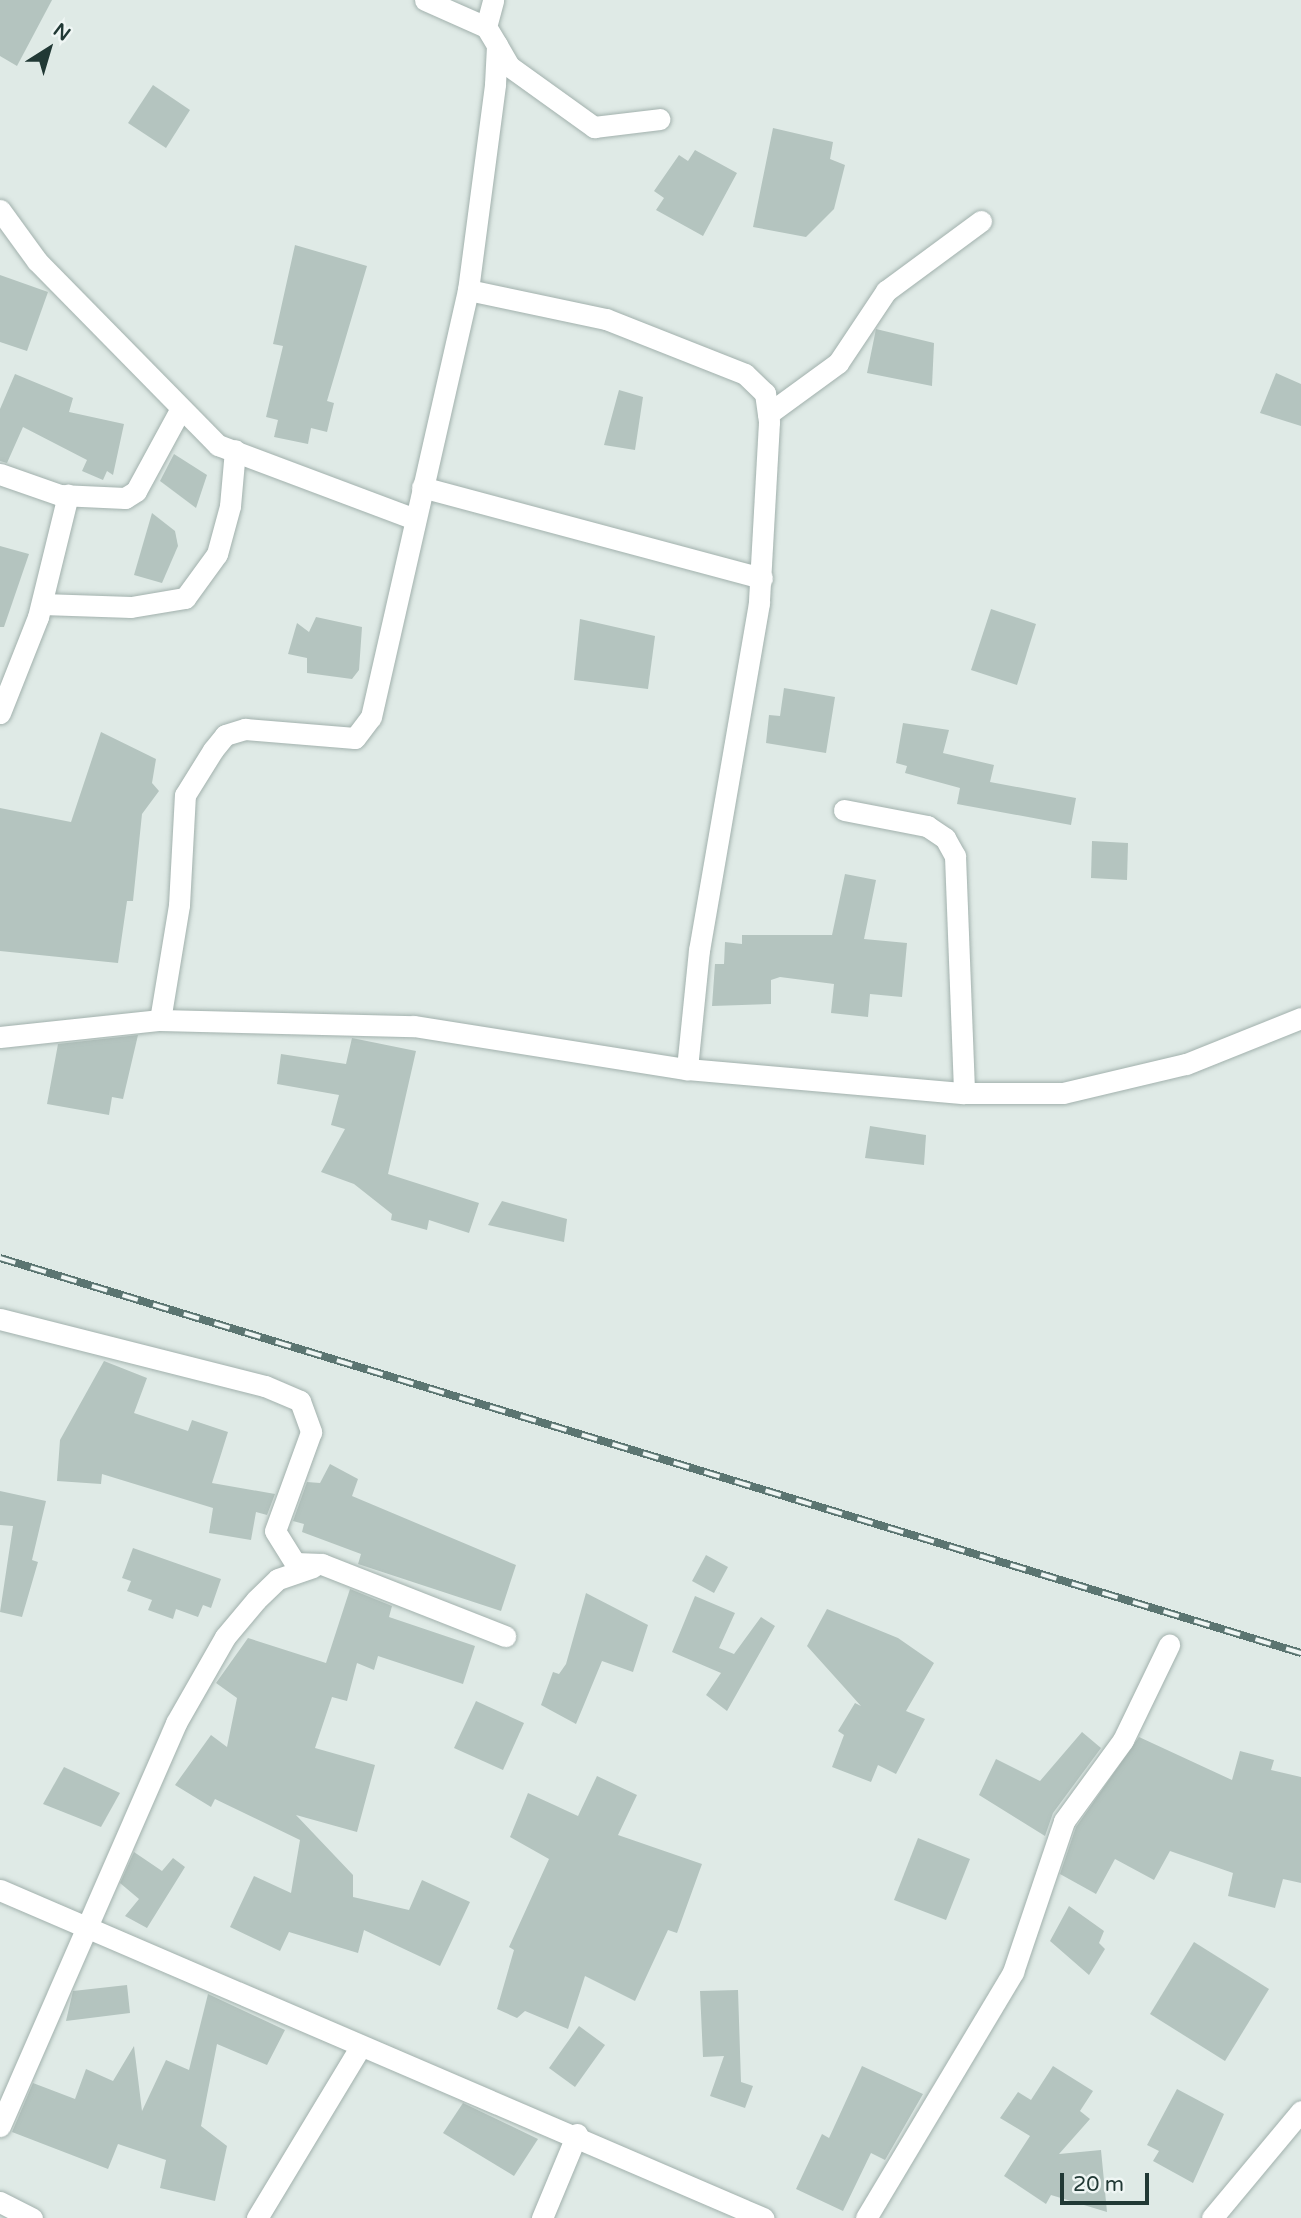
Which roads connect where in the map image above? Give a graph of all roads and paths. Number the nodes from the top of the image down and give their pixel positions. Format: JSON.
{"nodes":[{"id":1,"x":425,"y":0,"type":"edge"},
{"id":2,"x":493,"y":0,"type":"edge"},
{"id":3,"x":492,"y":36,"type":"junction"},
{"id":4,"x":660,"y":120,"type":"dead end"},
{"id":5,"x":0,"y":210,"type":"edge"},
{"id":6,"x":981,"y":221,"type":"dead end"},
{"id":7,"x":468,"y":290,"type":"junction"},
{"id":8,"x":181,"y":408,"type":"junction"},
{"id":9,"x":768,"y":414,"type":"junction"},
{"id":10,"x":235,"y":450,"type":"junction"},
{"id":11,"x":0,"y":474,"type":"edge"},
{"id":12,"x":422,"y":487,"type":"junction"},
{"id":13,"x":68,"y":495,"type":"junction"},
{"id":14,"x":415,"y":519,"type":"junction"},
{"id":15,"x":762,"y":578,"type":"junction"},
{"id":16,"x":42,"y":604,"type":"junction"},
{"id":17,"x":0,"y":713,"type":"edge"},
{"id":18,"x":844,"y":810,"type":"dead end"},
{"id":19,"x":1301,"y":1018,"type":"edge"},
{"id":20,"x":160,"y":1020,"type":"junction"},
{"id":21,"x":0,"y":1037,"type":"edge"},
{"id":22,"x":687,"y":1069,"type":"junction"},
{"id":23,"x":964,"y":1093,"type":"junction"},
{"id":24,"x":0,"y":1319,"type":"edge"},
{"id":25,"x":322,"y":1564,"type":"junction"},
{"id":26,"x":505,"y":1636,"type":"dead end"},
{"id":27,"x":1169,"y":1645,"type":"dead end"},
{"id":28,"x":0,"y":1890,"type":"edge"},
{"id":29,"x":83,"y":1925,"type":"junction"},
{"id":30,"x":359,"y":2049,"type":"junction"},
{"id":31,"x":1301,"y":2111,"type":"edge"},
{"id":32,"x":0,"y":2126,"type":"edge"},
{"id":33,"x":577,"y":2134,"type":"junction"},
{"id":34,"x":1294,"y":2135,"type":"edge"},
{"id":35,"x":0,"y":2202,"type":"edge"},
{"id":36,"x":32,"y":2218,"type":"edge"},
{"id":37,"x":257,"y":2218,"type":"edge"},
{"id":38,"x":542,"y":2218,"type":"edge"},
{"id":39,"x":763,"y":2218,"type":"edge"},
{"id":40,"x":866,"y":2218,"type":"edge"},
{"id":41,"x":1212,"y":2218,"type":"edge"}],
"edges":[{"from":1,"to":3,"type":"street"},
{"from":2,"to":3,"type":"street"},
{"from":3,"to":4,"type":"street"},
{"from":3,"to":7,"type":"street"},
{"from":5,"to":8,"type":"street"},
{"from":6,"to":9,"type":"street"},
{"from":7,"to":9,"type":"street"},
{"from":7,"to":12,"type":"street"},
{"from":8,"to":10,"type":"street"},
{"from":8,"to":13,"type":"street"},
{"from":9,"to":15,"type":"street"},
{"from":10,"to":14,"type":"street"},
{"from":10,"to":16,"type":"street"},
{"from":11,"to":13,"type":"street"},
{"from":12,"to":14,"type":"street"},
{"from":12,"to":15,"type":"street"},
{"from":13,"to":16,"type":"street"},
{"from":14,"to":20,"type":"street"},
{"from":15,"to":22,"type":"street"},
{"from":16,"to":17,"type":"street"},
{"from":18,"to":23,"type":"street"},
{"from":19,"to":23,"type":"street"},
{"from":20,"to":21,"type":"street"},
{"from":20,"to":22,"type":"street"},
{"from":22,"to":23,"type":"street"},
{"from":24,"to":25,"type":"street"},
{"from":25,"to":26,"type":"street"},
{"from":25,"to":29,"type":"street"},
{"from":27,"to":40,"type":"street"},
{"from":28,"to":29,"type":"street"},
{"from":29,"to":30,"type":"street"},
{"from":29,"to":32,"type":"street"},
{"from":30,"to":33,"type":"street"},
{"from":30,"to":37,"type":"street"},
{"from":31,"to":34,"type":"street"},
{"from":33,"to":38,"type":"street"},
{"from":33,"to":39,"type":"street"},
{"from":34,"to":41,"type":"street"},
{"from":35,"to":36,"type":"street"}]}
